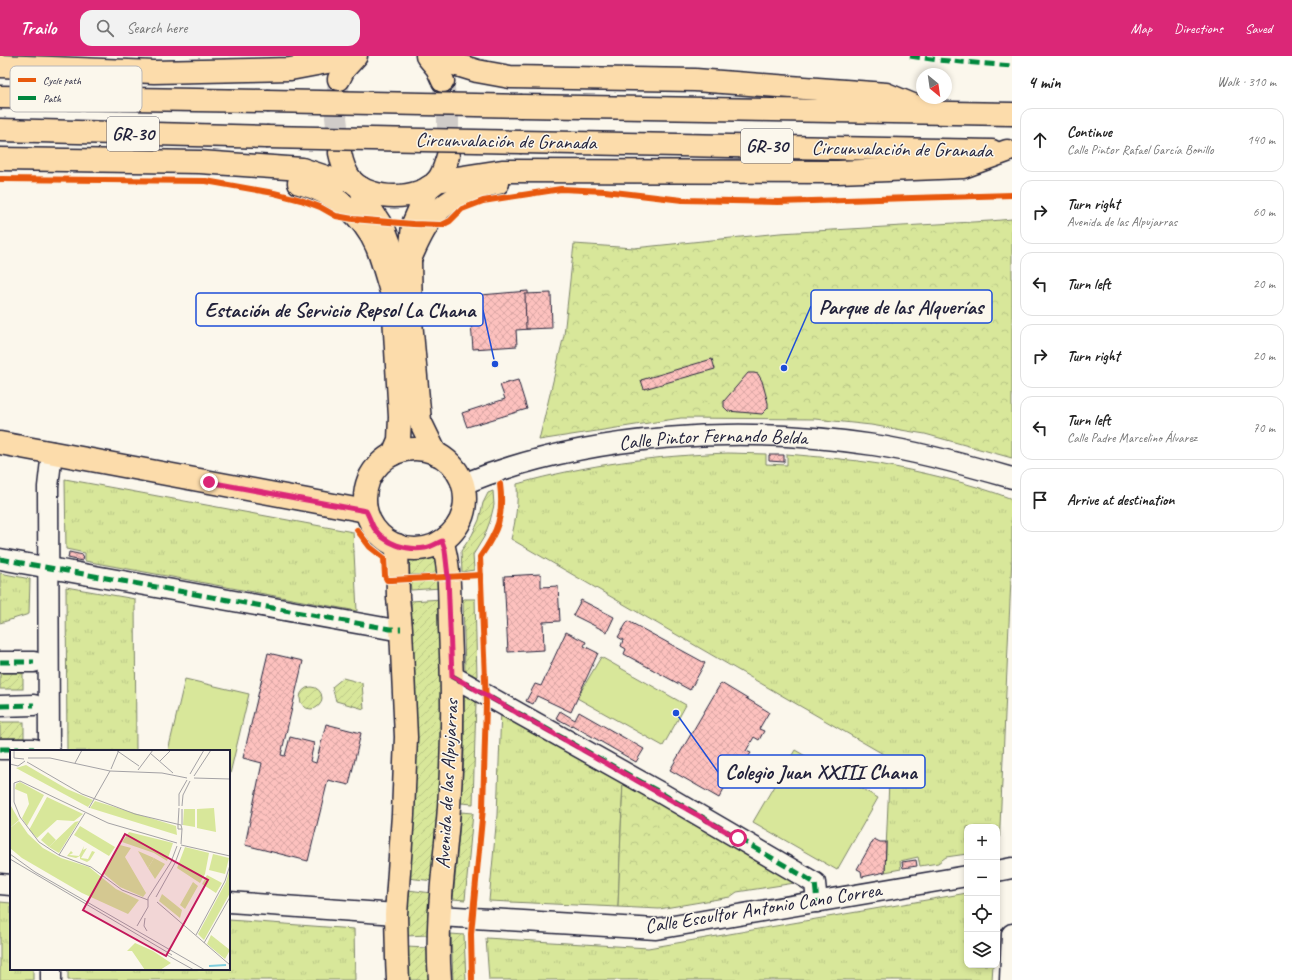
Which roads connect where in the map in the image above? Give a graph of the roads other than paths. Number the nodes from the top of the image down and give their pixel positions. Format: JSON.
{"nodes":[{"id":1,"x":427,"y":56,"type":"edge"},
{"id":2,"x":355,"y":57,"type":"edge"},
{"id":3,"x":0,"y":66,"type":"edge"},
{"id":4,"x":10,"y":66,"type":"edge"},
{"id":5,"x":142,"y":72,"type":"edge"},
{"id":6,"x":339,"y":79,"type":"tunnel mouth"},
{"id":7,"x":444,"y":81,"type":"tunnel mouth"},
{"id":8,"x":0,"y":97,"type":"edge"},
{"id":9,"x":10,"y":97,"type":"edge"},
{"id":10,"x":142,"y":99,"type":"edge"},
{"id":11,"x":930,"y":112,"type":"junction"},
{"id":12,"x":1012,"y":114,"type":"edge"},
{"id":13,"x":0,"y":130,"type":"edge"},
{"id":14,"x":1010,"y":151,"type":"edge"},
{"id":15,"x":340,"y":153,"type":"tunnel mouth"},
{"id":16,"x":448,"y":156,"type":"tunnel mouth"},
{"id":17,"x":0,"y":159,"type":"edge"},
{"id":18,"x":227,"y":164,"type":"junction"},
{"id":19,"x":562,"y":171,"type":"junction"},
{"id":20,"x":356,"y":184,"type":"junction"},
{"id":21,"x":433,"y":184,"type":"junction"},
{"id":22,"x":410,"y":258,"type":"junction"},
{"id":23,"x":393,"y":298,"type":"junction"},
{"id":24,"x":0,"y":443,"type":"edge"},
{"id":25,"x":52,"y":452,"type":"junction"},
{"id":26,"x":393,"y":454,"type":"junction"},
{"id":27,"x":436,"y":454,"type":"junction"},
{"id":28,"x":1012,"y":478,"type":"edge"},
{"id":29,"x":463,"y":484,"type":"junction"},
{"id":30,"x":366,"y":511,"type":"junction"},
{"id":31,"x":442,"y":541,"type":"junction"},
{"id":32,"x":397,"y":546,"type":"junction"},
{"id":33,"x":0,"y":559,"type":"edge"},
{"id":34,"x":48,"y":568,"type":"junction"},
{"id":35,"x":401,"y":629,"type":"junction"},
{"id":36,"x":0,"y":662,"type":"edge"},
{"id":37,"x":34,"y":662,"type":"dead end"},
{"id":38,"x":452,"y":676,"type":"junction"},
{"id":39,"x":34,"y":705,"type":"dead end"},
{"id":40,"x":0,"y":706,"type":"edge"},
{"id":41,"x":0,"y":749,"type":"edge"},
{"id":42,"x":42,"y":750,"type":"edge"},
{"id":43,"x":1012,"y":868,"type":"edge"},
{"id":44,"x":1000,"y":870,"type":"edge"},
{"id":45,"x":964,"y":877,"type":"edge"},
{"id":46,"x":0,"y":884,"type":"edge"},
{"id":47,"x":10,"y":885,"type":"edge"},
{"id":48,"x":230,"y":902,"type":"edge"},
{"id":49,"x":817,"y":902,"type":"junction"},
{"id":50,"x":396,"y":914,"type":"junction"},
{"id":51,"x":439,"y":916,"type":"junction"},
{"id":52,"x":1012,"y":934,"type":"edge"},
{"id":53,"x":398,"y":980,"type":"edge"},
{"id":54,"x":440,"y":980,"type":"edge"},
{"id":55,"x":1010,"y":980,"type":"edge"}],
"edges":[{"from":1,"to":7,"type":"main road"},
{"from":1,"to":11,"type":"main road"},
{"from":2,"to":5,"type":"main road"},
{"from":2,"to":6,"type":"main road"},
{"from":3,"to":4,"type":"main road"},
{"from":8,"to":9,"type":"main road","name":"Circunvalación de Granada","number":"GR-30","bridge":true},
{"from":10,"to":11,"type":"main road","name":"Circunvalación de Granada","number":"GR-30","bridge":true},
{"from":11,"to":12,"type":"main road","name":"Circunvalación de Granada","number":"GR-30"},
{"from":13,"to":14,"type":"main road","name":"Circunvalación de Granada","number":"GR-30","bridge":true},
{"from":14,"to":19,"type":"main road"},
{"from":15,"to":20,"type":"main road"},
{"from":16,"to":21,"type":"main road"},
{"from":17,"to":18,"type":"main road"},
{"from":18,"to":20,"type":"main road"},
{"from":18,"to":23,"type":"main road"},
{"from":19,"to":21,"type":"main road"},
{"from":19,"to":22,"type":"main road"},
{"from":20,"to":21,"type":"main road"},
{"from":20,"to":23,"type":"main road"},
{"from":21,"to":22,"type":"main road"},
{"from":22,"to":27,"type":"main road"},
{"from":23,"to":26,"type":"main road"},
{"from":24,"to":25,"type":"main road"},
{"from":25,"to":30,"type":"main road"},
{"from":25,"to":34,"type":"street"},
{"from":26,"to":27,"type":"main road"},
{"from":26,"to":30,"type":"main road"},
{"from":27,"to":29,"type":"main road"},
{"from":28,"to":29,"type":"street","name":"Calle Pintor Fernando Belda"},
{"from":29,"to":31,"type":"main road"},
{"from":30,"to":32,"type":"main road"},
{"from":31,"to":32,"type":"main road"},
{"from":31,"to":38,"type":"main road","name":"Avenida de las Alpujarras"},
{"from":32,"to":35,"type":"main road"},
{"from":33,"to":34,"type":"street"},
{"from":34,"to":35,"type":"street"},
{"from":34,"to":42,"type":"street"},
{"from":35,"to":50,"type":"main road"},
{"from":36,"to":37,"type":"street"},
{"from":38,"to":49,"type":"street"},
{"from":38,"to":51,"type":"main road","name":"Avenida de las Alpujarras"},
{"from":39,"to":40,"type":"street"},
{"from":41,"to":42,"type":"street"},
{"from":43,"to":44,"type":"street"},
{"from":45,"to":49,"type":"street","name":"Calle Escultor Antonio Cano Correa"},
{"from":46,"to":47,"type":"street"},
{"from":48,"to":50,"type":"street"},
{"from":49,"to":51,"type":"street","name":"Calle Escultor Antonio Cano Correa"},
{"from":50,"to":53,"type":"main road"},
{"from":51,"to":54,"type":"main road","name":"Avenida de las Alpujarras"},
{"from":52,"to":55,"type":"street"}]}
